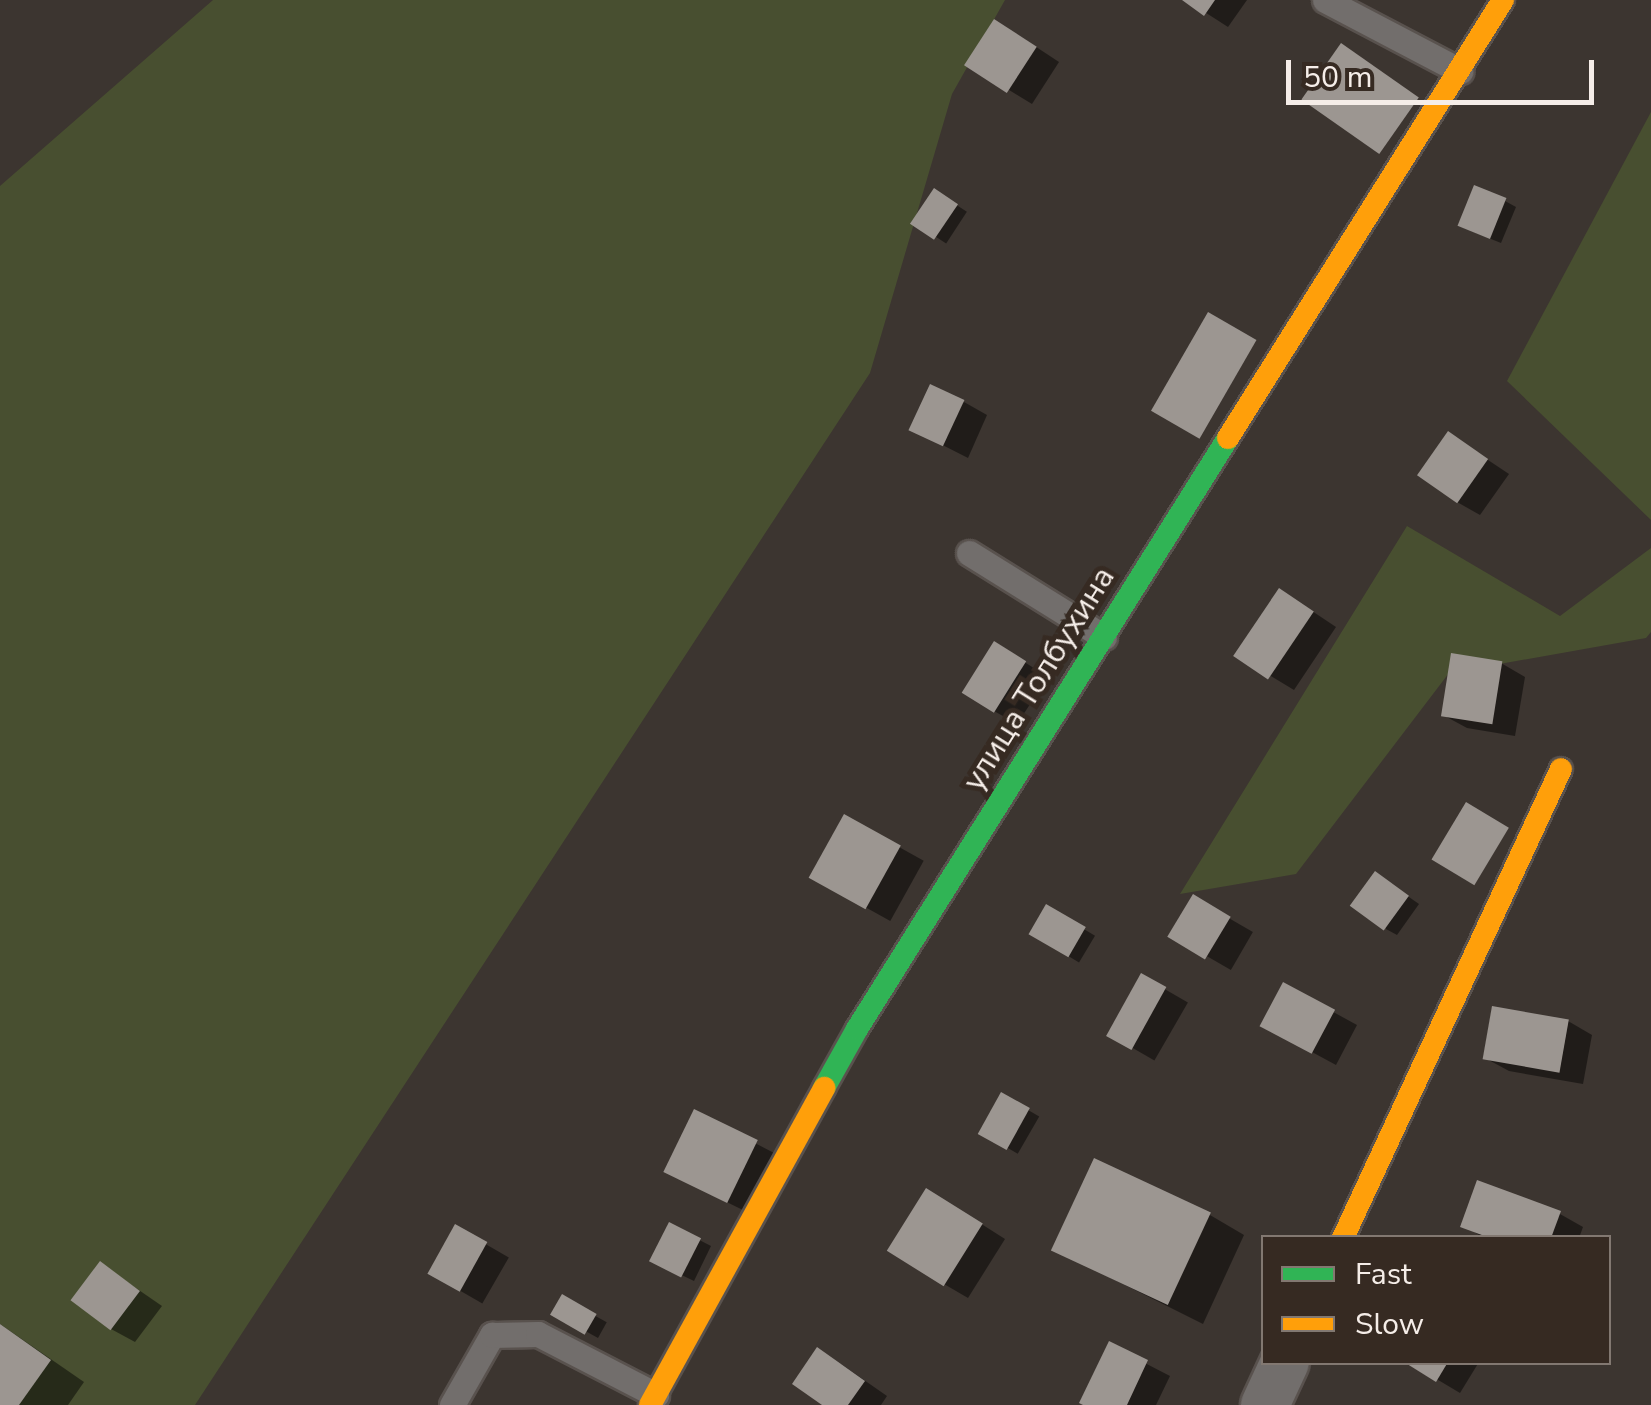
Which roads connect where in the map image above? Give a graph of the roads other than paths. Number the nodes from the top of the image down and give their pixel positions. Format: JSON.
{"nodes":[{"id":1,"x":1503,"y":0,"type":"edge"},
{"id":2,"x":1336,"y":3,"type":"edge"},
{"id":3,"x":1460,"y":70,"type":"junction"},
{"id":4,"x":969,"y":553,"type":"dead end"},
{"id":5,"x":1104,"y":637,"type":"junction"},
{"id":6,"x":1561,"y":770,"type":"dead end"},
{"id":7,"x":1344,"y":1235,"type":"edge"},
{"id":8,"x":1284,"y":1365,"type":"edge"},
{"id":9,"x":653,"y":1400,"type":"edge"},
{"id":10,"x":452,"y":1405,"type":"edge"},
{"id":11,"x":1265,"y":1405,"type":"edge"}],
"edges":[{"from":1,"to":3,"type":"street","name":"улица Толбухина"},
{"from":2,"to":3,"type":"lane"},
{"from":3,"to":5,"type":"street","name":"улица Толбухина"},
{"from":4,"to":5,"type":"lane"},
{"from":5,"to":9,"type":"street","name":"улица Толбухина"},
{"from":6,"to":7,"type":"street"},
{"from":8,"to":11,"type":"street"},
{"from":9,"to":10,"type":"lane"}]}
